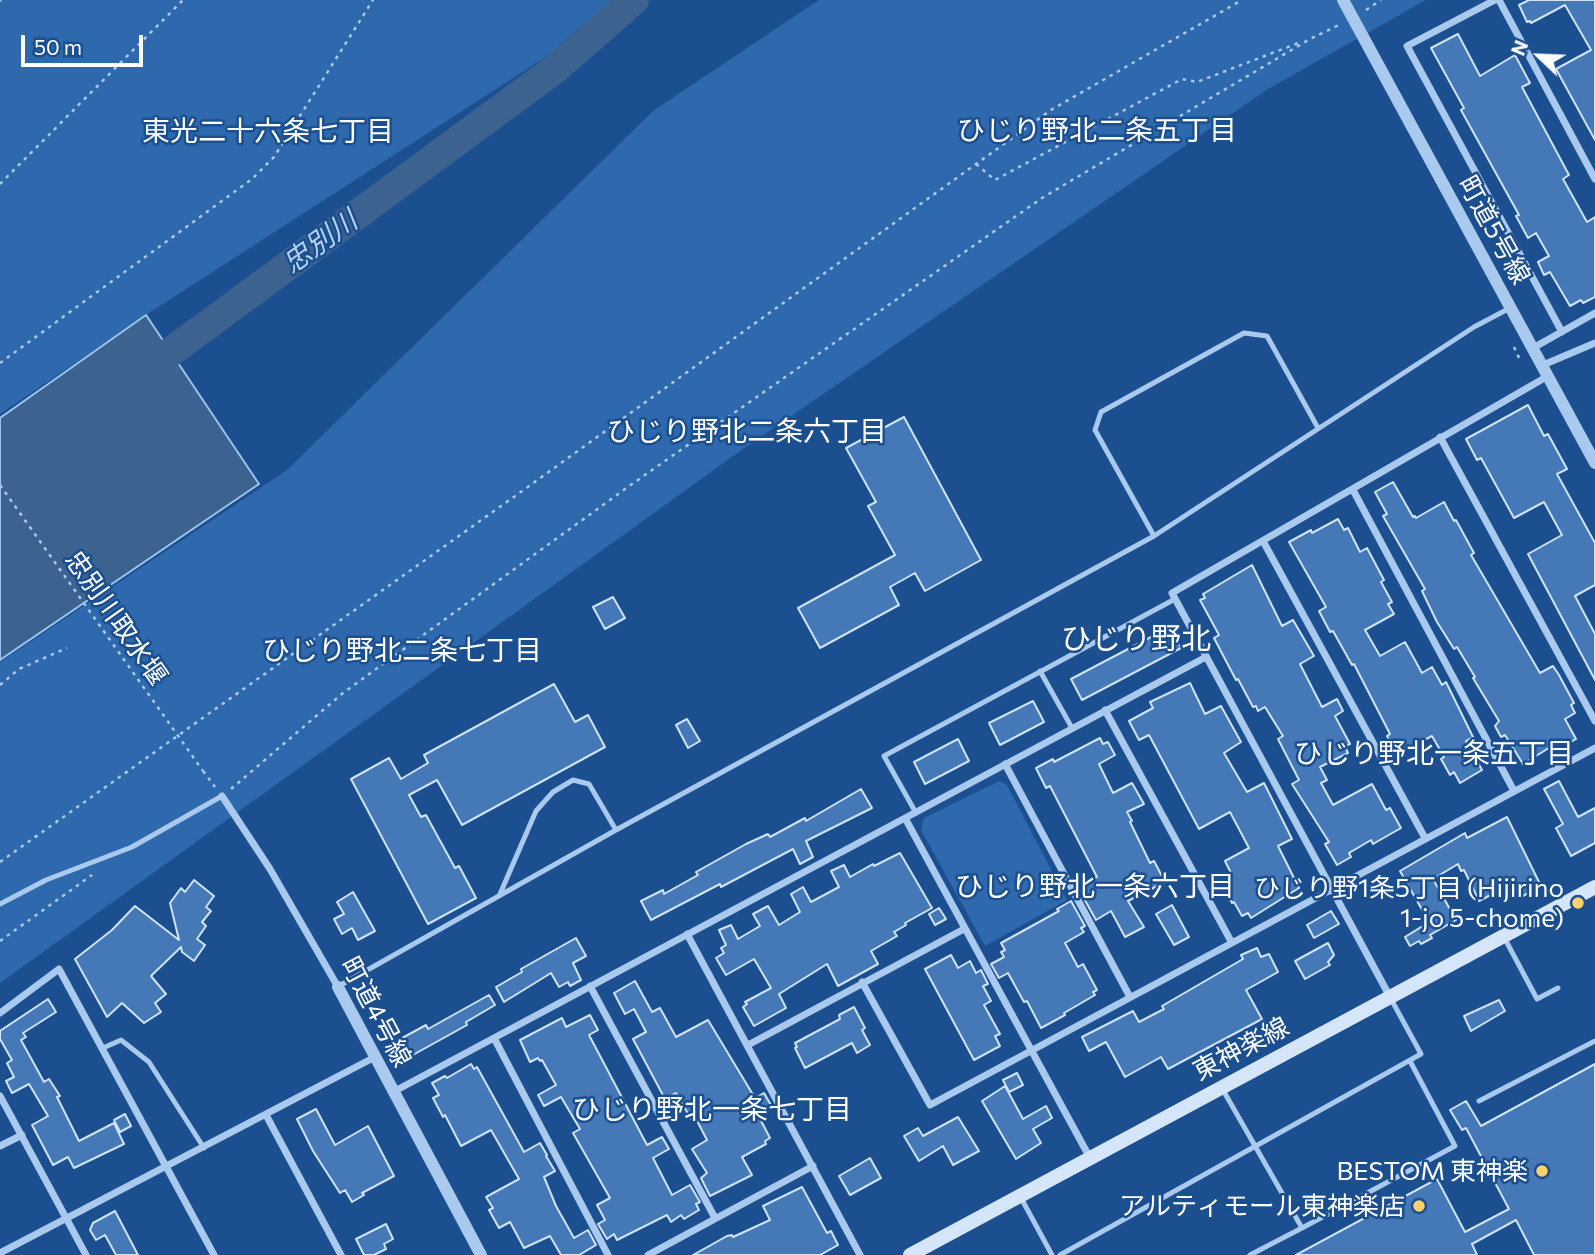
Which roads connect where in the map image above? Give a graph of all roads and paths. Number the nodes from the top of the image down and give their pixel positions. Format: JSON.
{"nodes":[{"id":1,"x":183,"y":0,"type":"edge"},
{"id":2,"x":373,"y":0,"type":"edge"},
{"id":3,"x":1242,"y":0,"type":"edge"},
{"id":4,"x":1381,"y":0,"type":"edge"},
{"id":5,"x":1497,"y":0,"type":"edge"},
{"id":6,"x":1344,"y":3,"type":"edge"},
{"id":7,"x":1353,"y":18,"type":"junction"},
{"id":8,"x":1310,"y":39,"type":"junction"},
{"id":9,"x":976,"y":164,"type":"junction"},
{"id":10,"x":1595,"y":179,"type":"edge"},
{"id":11,"x":0,"y":184,"type":"edge"},
{"id":12,"x":1510,"y":308,"type":"junction"},
{"id":13,"x":1595,"y":313,"type":"edge"},
{"id":14,"x":1562,"y":332,"type":"junction"},
{"id":15,"x":1595,"y":343,"type":"edge"},
{"id":16,"x":1533,"y":348,"type":"junction"},
{"id":17,"x":0,"y":363,"type":"edge"},
{"id":18,"x":1545,"y":371,"type":"junction"},
{"id":19,"x":1318,"y":428,"type":"junction"},
{"id":20,"x":1440,"y":437,"type":"junction"},
{"id":21,"x":1595,"y":463,"type":"edge"},
{"id":22,"x":0,"y":485,"type":"edge"},
{"id":23,"x":1353,"y":490,"type":"junction"},
{"id":24,"x":1154,"y":537,"type":"junction"},
{"id":25,"x":1263,"y":541,"type":"junction"},
{"id":26,"x":1175,"y":599,"type":"junction"},
{"id":27,"x":67,"y":648,"type":"dead end"},
{"id":28,"x":1206,"y":657,"type":"junction"},
{"id":29,"x":1040,"y":671,"type":"junction"},
{"id":30,"x":0,"y":685,"type":"edge"},
{"id":31,"x":1105,"y":710,"type":"junction"},
{"id":32,"x":1595,"y":721,"type":"edge"},
{"id":33,"x":1072,"y":728,"type":"junction"},
{"id":34,"x":1595,"y":748,"type":"edge"},
{"id":35,"x":1005,"y":764,"type":"junction"},
{"id":36,"x":1514,"y":791,"type":"junction"},
{"id":37,"x":222,"y":796,"type":"junction"},
{"id":38,"x":916,"y":813,"type":"junction"},
{"id":39,"x":905,"y":818,"type":"junction"},
{"id":40,"x":616,"y":830,"type":"junction"},
{"id":41,"x":1425,"y":838,"type":"junction"},
{"id":42,"x":0,"y":862,"type":"edge"},
{"id":43,"x":92,"y":875,"type":"dead end"},
{"id":44,"x":1595,"y":887,"type":"edge"},
{"id":45,"x":1333,"y":891,"type":"junction"},
{"id":46,"x":500,"y":894,"type":"junction"},
{"id":47,"x":0,"y":904,"type":"edge"},
{"id":48,"x":964,"y":929,"type":"junction"},
{"id":49,"x":687,"y":934,"type":"junction"},
{"id":50,"x":1503,"y":936,"type":"junction"},
{"id":51,"x":0,"y":941,"type":"edge"},
{"id":52,"x":1232,"y":943,"type":"junction"},
{"id":53,"x":862,"y":982,"type":"junction"},
{"id":54,"x":590,"y":986,"type":"junction"},
{"id":55,"x":338,"y":987,"type":"junction"},
{"id":56,"x":1558,"y":988,"type":"dead end"},
{"id":57,"x":1390,"y":997,"type":"junction"},
{"id":58,"x":1130,"y":998,"type":"junction"},
{"id":59,"x":0,"y":1013,"type":"edge"},
{"id":60,"x":494,"y":1038,"type":"junction"},
{"id":61,"x":1595,"y":1041,"type":"edge"},
{"id":62,"x":748,"y":1045,"type":"junction"},
{"id":63,"x":103,"y":1048,"type":"junction"},
{"id":64,"x":1031,"y":1051,"type":"junction"},
{"id":65,"x":375,"y":1057,"type":"junction"},
{"id":66,"x":1410,"y":1061,"type":"junction"},
{"id":67,"x":1222,"y":1088,"type":"junction"},
{"id":68,"x":393,"y":1092,"type":"junction"},
{"id":69,"x":0,"y":1096,"type":"edge"},
{"id":70,"x":1479,"y":1101,"type":"dead end"},
{"id":71,"x":266,"y":1115,"type":"junction"},
{"id":72,"x":22,"y":1135,"type":"junction"},
{"id":73,"x":0,"y":1146,"type":"edge"},
{"id":74,"x":1256,"y":1146,"type":"junction"},
{"id":75,"x":204,"y":1147,"type":"junction"},
{"id":76,"x":1090,"y":1158,"type":"junction"},
{"id":77,"x":813,"y":1166,"type":"junction"},
{"id":78,"x":166,"y":1167,"type":"junction"},
{"id":79,"x":1020,"y":1196,"type":"junction"},
{"id":80,"x":715,"y":1218,"type":"junction"},
{"id":81,"x":67,"y":1219,"type":"junction"},
{"id":82,"x":1302,"y":1228,"type":"junction"},
{"id":83,"x":0,"y":1253,"type":"edge"},
{"id":84,"x":86,"y":1255,"type":"edge"},
{"id":85,"x":214,"y":1255,"type":"edge"},
{"id":86,"x":341,"y":1255,"type":"edge"},
{"id":87,"x":481,"y":1255,"type":"edge"},
{"id":88,"x":608,"y":1255,"type":"edge"},
{"id":89,"x":648,"y":1255,"type":"edge"},
{"id":90,"x":860,"y":1255,"type":"edge"},
{"id":91,"x":910,"y":1255,"type":"edge"},
{"id":92,"x":1052,"y":1255,"type":"edge"},
{"id":93,"x":1060,"y":1255,"type":"edge"},
{"id":94,"x":1250,"y":1255,"type":"edge"}],
"edges":[{"from":1,"to":11,"type":"path"},
{"from":2,"to":17,"type":"path"},
{"from":3,"to":9,"type":"path"},
{"from":4,"to":7,"type":"path"},
{"from":5,"to":10,"type":"street"},
{"from":5,"to":14,"type":"street"},
{"from":6,"to":7,"type":"street","name":"町道5号線"},
{"from":7,"to":8,"type":"path"},
{"from":7,"to":12,"type":"street","name":"町道5号線"},
{"from":8,"to":9,"type":"path"},
{"from":8,"to":37,"type":"path"},
{"from":9,"to":42,"type":"path"},
{"from":12,"to":16,"type":"street","name":"町道5号線"},
{"from":12,"to":19,"type":"lane"},
{"from":13,"to":14,"type":"street"},
{"from":14,"to":16,"type":"street"},
{"from":15,"to":18,"type":"street"},
{"from":16,"to":18,"type":"street","name":"町道5号線"},
{"from":18,"to":20,"type":"street"},
{"from":18,"to":21,"type":"street","name":"町道5号線"},
{"from":19,"to":24,"type":"lane"},
{"from":19,"to":24,"type":"lane"},
{"from":20,"to":23,"type":"street"},
{"from":20,"to":32,"type":"street"},
{"from":22,"to":37,"type":"path","name":"忠別川取水堰","bridge":true},
{"from":23,"to":25,"type":"street"},
{"from":23,"to":36,"type":"street"},
{"from":24,"to":40,"type":"lane"},
{"from":25,"to":26,"type":"street"},
{"from":25,"to":41,"type":"street"},
{"from":26,"to":28,"type":"street"},
{"from":26,"to":29,"type":"lane"},
{"from":27,"to":30,"type":"path"},
{"from":28,"to":31,"type":"street"},
{"from":28,"to":45,"type":"street"},
{"from":29,"to":33,"type":"lane"},
{"from":29,"to":38,"type":"lane"},
{"from":31,"to":33,"type":"street"},
{"from":31,"to":52,"type":"street"},
{"from":33,"to":35,"type":"street"},
{"from":34,"to":36,"type":"street"},
{"from":35,"to":38,"type":"street"},
{"from":35,"to":58,"type":"street"},
{"from":36,"to":41,"type":"street"},
{"from":37,"to":47,"type":"lane"},
{"from":37,"to":55,"type":"street","name":"町道4号線"},
{"from":38,"to":39,"type":"street"},
{"from":39,"to":48,"type":"street"},
{"from":39,"to":49,"type":"street"},
{"from":40,"to":46,"type":"lane"},
{"from":40,"to":46,"type":"lane"},
{"from":41,"to":45,"type":"street"},
{"from":43,"to":51,"type":"path"},
{"from":44,"to":50,"type":"main road","name":"東神楽線"},
{"from":45,"to":52,"type":"street"},
{"from":45,"to":57,"type":"street"},
{"from":46,"to":55,"type":"lane"},
{"from":48,"to":53,"type":"street"},
{"from":48,"to":64,"type":"street"},
{"from":49,"to":54,"type":"street"},
{"from":49,"to":62,"type":"street"},
{"from":50,"to":56,"type":"lane"},
{"from":50,"to":57,"type":"main road","name":"東神楽線"},
{"from":52,"to":58,"type":"street"},
{"from":53,"to":62,"type":"street"},
{"from":53,"to":64,"type":"street"},
{"from":54,"to":60,"type":"street"},
{"from":54,"to":80,"type":"street"},
{"from":55,"to":65,"type":"street","name":"町道4号線"},
{"from":57,"to":66,"type":"lane"},
{"from":57,"to":67,"type":"main road","name":"東神楽線"},
{"from":58,"to":64,"type":"street"},
{"from":59,"to":63,"type":"street"},
{"from":60,"to":68,"type":"street"},
{"from":60,"to":88,"type":"street"},
{"from":61,"to":70,"type":"lane"},
{"from":62,"to":77,"type":"street"},
{"from":63,"to":75,"type":"lane"},
{"from":63,"to":78,"type":"street"},
{"from":64,"to":76,"type":"street"},
{"from":65,"to":68,"type":"street","name":"町道4号線"},
{"from":65,"to":71,"type":"street"},
{"from":66,"to":74,"type":"lane"},
{"from":66,"to":82,"type":"lane"},
{"from":67,"to":74,"type":"lane"},
{"from":67,"to":76,"type":"main road","name":"東神楽線"},
{"from":68,"to":87,"type":"street","name":"町道4号線"},
{"from":69,"to":72,"type":"street"},
{"from":71,"to":75,"type":"street"},
{"from":71,"to":86,"type":"street"},
{"from":72,"to":73,"type":"street"},
{"from":72,"to":81,"type":"street"},
{"from":74,"to":82,"type":"lane"},
{"from":74,"to":93,"type":"lane"},
{"from":75,"to":78,"type":"street"},
{"from":76,"to":79,"type":"main road","name":"東神楽線"},
{"from":77,"to":80,"type":"street"},
{"from":77,"to":90,"type":"street"},
{"from":78,"to":81,"type":"street"},
{"from":78,"to":85,"type":"street"},
{"from":79,"to":91,"type":"main road","name":"東神楽線"},
{"from":79,"to":92,"type":"lane"},
{"from":80,"to":89,"type":"street"},
{"from":81,"to":83,"type":"street"},
{"from":81,"to":84,"type":"street"},
{"from":82,"to":94,"type":"lane"}]}
